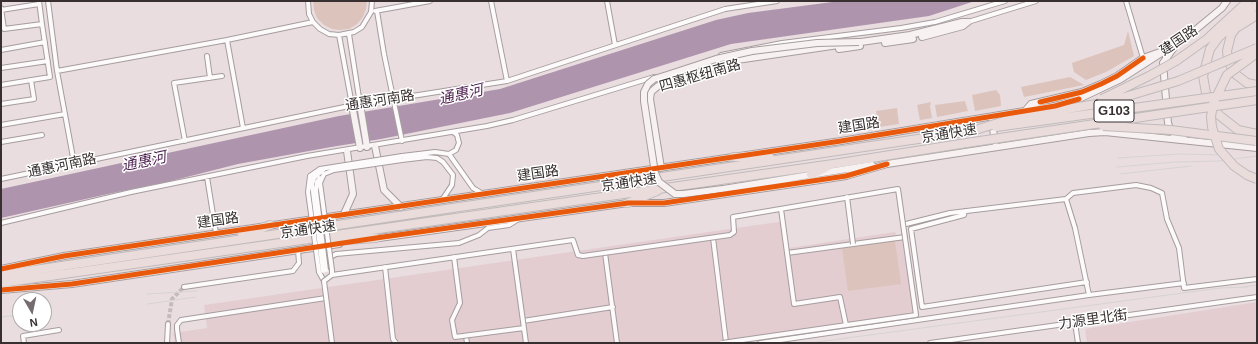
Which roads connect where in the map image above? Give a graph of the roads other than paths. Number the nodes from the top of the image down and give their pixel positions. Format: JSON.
{"nodes":[{"id":1,"x":48,"y":1,"type":"edge"},
{"id":2,"x":308,"y":1,"type":"edge"},
{"id":3,"x":372,"y":1,"type":"edge"},
{"id":4,"x":430,"y":1,"type":"edge"},
{"id":5,"x":491,"y":1,"type":"edge"},
{"id":6,"x":607,"y":1,"type":"edge"},
{"id":7,"x":777,"y":1,"type":"edge"},
{"id":8,"x":1005,"y":1,"type":"edge"},
{"id":9,"x":1036,"y":1,"type":"edge"},
{"id":10,"x":1126,"y":1,"type":"edge"},
{"id":11,"x":1248,"y":1,"type":"edge"},
{"id":12,"x":39,"y":2,"type":"edge"},
{"id":13,"x":1257,"y":4,"type":"edge"},
{"id":14,"x":1230,"y":5,"type":"edge"},
{"id":15,"x":1,"y":10,"type":"edge"},
{"id":16,"x":377,"y":11,"type":"junction"},
{"id":17,"x":371,"y":12,"type":"junction"},
{"id":18,"x":1257,"y":15,"type":"edge"},
{"id":19,"x":1243,"y":19,"type":"junction"},
{"id":20,"x":313,"y":22,"type":"junction"},
{"id":21,"x":968,"y":22,"type":"junction"},
{"id":22,"x":42,"y":24,"type":"junction"},
{"id":23,"x":1235,"y":26,"type":"junction"},
{"id":24,"x":3,"y":30,"type":"edge"},
{"id":25,"x":349,"y":34,"type":"junction"},
{"id":26,"x":339,"y":36,"type":"junction"},
{"id":27,"x":227,"y":40,"type":"junction"},
{"id":28,"x":45,"y":42,"type":"junction"},
{"id":29,"x":859,"y":42,"type":"junction"},
{"id":30,"x":1178,"y":44,"type":"junction"},
{"id":31,"x":615,"y":45,"type":"junction"},
{"id":32,"x":1257,"y":48,"type":"edge"},
{"id":33,"x":1,"y":50,"type":"edge"},
{"id":34,"x":1166,"y":50,"type":"junction"},
{"id":35,"x":1257,"y":53,"type":"edge"},
{"id":36,"x":207,"y":56,"type":"dead end"},
{"id":37,"x":1143,"y":58,"type":"junction"},
{"id":38,"x":48,"y":60,"type":"junction"},
{"id":39,"x":1176,"y":61,"type":"junction"},
{"id":40,"x":1,"y":68,"type":"edge"},
{"id":41,"x":57,"y":71,"type":"junction"},
{"id":42,"x":222,"y":76,"type":"dead end"},
{"id":43,"x":210,"y":78,"type":"junction"},
{"id":44,"x":31,"y":80,"type":"junction"},
{"id":45,"x":507,"y":80,"type":"junction"},
{"id":46,"x":1,"y":85,"type":"edge"},
{"id":47,"x":1257,"y":85,"type":"edge"},
{"id":48,"x":653,"y":90,"type":"junction"},
{"id":49,"x":1257,"y":91,"type":"edge"},
{"id":50,"x":393,"y":100,"type":"junction"},
{"id":51,"x":1257,"y":100,"type":"edge"},
{"id":52,"x":1,"y":104,"type":"edge"},
{"id":53,"x":360,"y":104,"type":"junction"},
{"id":54,"x":352,"y":105,"type":"junction"},
{"id":55,"x":1076,"y":108,"type":"junction"},
{"id":56,"x":1025,"y":111,"type":"junction"},
{"id":57,"x":1016,"y":112,"type":"junction"},
{"id":58,"x":65,"y":114,"type":"junction"},
{"id":59,"x":1008,"y":114,"type":"junction"},
{"id":60,"x":992,"y":117,"type":"junction"},
{"id":61,"x":1,"y":125,"type":"edge"},
{"id":62,"x":1087,"y":125,"type":"junction"},
{"id":63,"x":243,"y":128,"type":"junction"},
{"id":64,"x":972,"y":131,"type":"junction"},
{"id":65,"x":453,"y":132,"type":"junction"},
{"id":66,"x":42,"y":135,"type":"dead end"},
{"id":67,"x":185,"y":141,"type":"junction"},
{"id":68,"x":402,"y":141,"type":"junction"},
{"id":69,"x":1257,"y":141,"type":"edge"},
{"id":70,"x":1,"y":142,"type":"edge"},
{"id":71,"x":1194,"y":142,"type":"junction"},
{"id":72,"x":1021,"y":144,"type":"junction"},
{"id":73,"x":375,"y":146,"type":"junction"},
{"id":74,"x":1012,"y":146,"type":"junction"},
{"id":75,"x":367,"y":147,"type":"junction"},
{"id":76,"x":360,"y":148,"type":"junction"},
{"id":77,"x":996,"y":148,"type":"junction"},
{"id":78,"x":347,"y":151,"type":"junction"},
{"id":79,"x":449,"y":154,"type":"junction"},
{"id":80,"x":734,"y":157,"type":"junction"},
{"id":81,"x":402,"y":158,"type":"junction"},
{"id":82,"x":793,"y":159,"type":"junction"},
{"id":83,"x":74,"y":163,"type":"junction"},
{"id":84,"x":833,"y":164,"type":"junction"},
{"id":85,"x":887,"y":164,"type":"junction"},
{"id":86,"x":661,"y":168,"type":"junction"},
{"id":87,"x":324,"y":174,"type":"junction"},
{"id":88,"x":811,"y":175,"type":"junction"},
{"id":89,"x":208,"y":177,"type":"junction"},
{"id":90,"x":1,"y":179,"type":"edge"},
{"id":91,"x":1257,"y":179,"type":"edge"},
{"id":92,"x":670,"y":186,"type":"junction"},
{"id":93,"x":483,"y":194,"type":"junction"},
{"id":94,"x":847,"y":198,"type":"junction"},
{"id":95,"x":1066,"y":200,"type":"junction"},
{"id":96,"x":441,"y":201,"type":"junction"},
{"id":97,"x":628,"y":203,"type":"junction"},
{"id":98,"x":401,"y":207,"type":"junction"},
{"id":99,"x":781,"y":209,"type":"junction"},
{"id":100,"x":965,"y":211,"type":"junction"},
{"id":101,"x":344,"y":214,"type":"junction"},
{"id":102,"x":523,"y":217,"type":"junction"},
{"id":103,"x":1,"y":223,"type":"edge"},
{"id":104,"x":906,"y":224,"type":"dead end"},
{"id":105,"x":270,"y":225,"type":"junction"},
{"id":106,"x":216,"y":233,"type":"junction"},
{"id":107,"x":905,"y":237,"type":"junction"},
{"id":108,"x":376,"y":238,"type":"junction"},
{"id":109,"x":713,"y":238,"type":"junction"},
{"id":110,"x":226,"y":242,"type":"junction"},
{"id":111,"x":853,"y":244,"type":"junction"},
{"id":112,"x":268,"y":245,"type":"junction"},
{"id":113,"x":513,"y":249,"type":"junction"},
{"id":114,"x":298,"y":250,"type":"junction"},
{"id":115,"x":605,"y":253,"type":"junction"},
{"id":116,"x":787,"y":253,"type":"junction"},
{"id":117,"x":454,"y":257,"type":"junction"},
{"id":118,"x":325,"y":260,"type":"junction"},
{"id":119,"x":385,"y":267,"type":"junction"},
{"id":120,"x":1,"y":269,"type":"edge"},
{"id":121,"x":323,"y":271,"type":"junction"},
{"id":122,"x":1,"y":275,"type":"edge"},
{"id":123,"x":332,"y":275,"type":"junction"},
{"id":124,"x":1257,"y":279,"type":"edge"},
{"id":125,"x":324,"y":281,"type":"junction"},
{"id":126,"x":1087,"y":282,"type":"junction"},
{"id":127,"x":1,"y":283,"type":"edge"},
{"id":128,"x":1184,"y":283,"type":"junction"},
{"id":129,"x":184,"y":287,"type":"tunnel mouth"},
{"id":130,"x":1,"y":290,"type":"edge"},
{"id":131,"x":1089,"y":295,"type":"junction"},
{"id":132,"x":1257,"y":297,"type":"edge"},
{"id":133,"x":326,"y":298,"type":"junction"},
{"id":134,"x":612,"y":307,"type":"junction"},
{"id":135,"x":523,"y":321,"type":"junction"},
{"id":136,"x":1075,"y":323,"type":"junction"},
{"id":137,"x":168,"y":324,"type":"tunnel mouth"},
{"id":138,"x":846,"y":325,"type":"junction"},
{"id":139,"x":524,"y":328,"type":"junction"},
{"id":140,"x":59,"y":330,"type":"dead end"},
{"id":141,"x":466,"y":336,"type":"junction"},
{"id":142,"x":805,"y":337,"type":"junction"},
{"id":143,"x":24,"y":343,"type":"edge"},
{"id":144,"x":168,"y":343,"type":"edge"},
{"id":145,"x":179,"y":343,"type":"edge"},
{"id":146,"x":332,"y":343,"type":"edge"},
{"id":147,"x":396,"y":343,"type":"edge"},
{"id":148,"x":466,"y":343,"type":"edge"},
{"id":149,"x":526,"y":343,"type":"edge"},
{"id":150,"x":617,"y":343,"type":"edge"},
{"id":151,"x":724,"y":343,"type":"edge"},
{"id":152,"x":760,"y":343,"type":"edge"},
{"id":153,"x":806,"y":343,"type":"edge"},
{"id":154,"x":930,"y":343,"type":"edge"},
{"id":155,"x":1078,"y":343,"type":"edge"}],
"edges":[{"from":1,"to":41,"type":"street"},
{"from":2,"to":20,"type":"street"},
{"from":3,"to":17,"type":"street"},
{"from":4,"to":16,"type":"street"},
{"from":5,"to":45,"type":"street"},
{"from":6,"to":31,"type":"street"},
{"from":7,"to":31,"type":"street","name":"通惠河南路"},
{"from":8,"to":65,"type":"street"},
{"from":9,"to":21,"type":"street","name":"四惠枢纽南路"},
{"from":10,"to":37,"type":"street"},
{"from":11,"to":39,"type":"highway"},
{"from":12,"to":15,"type":"street"},
{"from":12,"to":22,"type":"street"},
{"from":13,"to":19,"type":"highway"},
{"from":14,"to":30,"type":"main road","name":"建国路"},
{"from":14,"to":39,"type":"highway"},
{"from":15,"to":24,"type":"street"},
{"from":16,"to":17,"type":"street"},
{"from":16,"to":50,"type":"street"},
{"from":17,"to":25,"type":"street"},
{"from":18,"to":19,"type":"highway"},
{"from":19,"to":23,"type":"highway"},
{"from":20,"to":26,"type":"street"},
{"from":20,"to":27,"type":"street"},
{"from":21,"to":29,"type":"main road","name":"四惠枢纽南路"},
{"from":21,"to":48,"type":"main road","name":"四惠枢纽南路"},
{"from":22,"to":24,"type":"street"},
{"from":22,"to":28,"type":"street"},
{"from":23,"to":47,"type":"highway"},
{"from":23,"to":69,"type":"highway"},
{"from":25,"to":26,"type":"street"},
{"from":25,"to":53,"type":"street"},
{"from":26,"to":54,"type":"street"},
{"from":27,"to":41,"type":"street"},
{"from":27,"to":63,"type":"street"},
{"from":28,"to":33,"type":"street"},
{"from":28,"to":38,"type":"street"},
{"from":29,"to":48,"type":"main road","name":"四惠枢纽南路"},
{"from":29,"to":88,"type":"main road","bridge":true},
{"from":30,"to":34,"type":"main road","name":"建国路"},
{"from":30,"to":71,"type":"main road"},
{"from":31,"to":45,"type":"street","name":"通惠河南路"},
{"from":32,"to":55,"type":"highway","bridge":true},
{"from":34,"to":37,"type":"main road"},
{"from":34,"to":56,"type":"main road","name":"建国路"},
{"from":35,"to":91,"type":"highway","bridge":true},
{"from":36,"to":43,"type":"street"},
{"from":37,"to":56,"type":"main road"},
{"from":38,"to":40,"type":"street"},
{"from":38,"to":44,"type":"street"},
{"from":39,"to":55,"type":"highway","bridge":true},
{"from":41,"to":58,"type":"street"},
{"from":42,"to":43,"type":"street"},
{"from":43,"to":67,"type":"street"},
{"from":44,"to":46,"type":"street"},
{"from":44,"to":52,"type":"street"},
{"from":45,"to":50,"type":"street","name":"通惠河南路"},
{"from":48,"to":86,"type":"main road"},
{"from":49,"to":64,"type":"highway","name":"京通快速","number":"G103","bridge":true},
{"from":50,"to":53,"type":"street","name":"通惠河南路"},
{"from":50,"to":68,"type":"street"},
{"from":51,"to":62,"type":"highway","name":"京通快速","number":"G103","bridge":true},
{"from":53,"to":54,"type":"street","name":"通惠河南路"},
{"from":53,"to":75,"type":"main road"},
{"from":54,"to":63,"type":"street","name":"通惠河南路"},
{"from":54,"to":76,"type":"main road"},
{"from":55,"to":64,"type":"highway","bridge":true},
{"from":56,"to":57,"type":"main road","name":"建国路"},
{"from":57,"to":59,"type":"main road","name":"建国路"},
{"from":57,"to":72,"type":"main road"},
{"from":58,"to":61,"type":"street"},
{"from":58,"to":83,"type":"street"},
{"from":59,"to":60,"type":"main road","name":"建国路"},
{"from":59,"to":74,"type":"main road"},
{"from":60,"to":77,"type":"main road"},
{"from":60,"to":80,"type":"main road","name":"建国路"},
{"from":62,"to":69,"type":"highway","bridge":true},
{"from":62,"to":84,"type":"highway","name":"京通快速","number":"G103","bridge":true},
{"from":63,"to":67,"type":"street","name":"通惠河南路"},
{"from":64,"to":82,"type":"highway","name":"京通快速","number":"G103"},
{"from":65,"to":68,"type":"street"},
{"from":65,"to":79,"type":"street"},
{"from":66,"to":70,"type":"street"},
{"from":67,"to":83,"type":"street","name":"通惠河南路"},
{"from":68,"to":73,"type":"street"},
{"from":69,"to":71,"type":"main road"},
{"from":71,"to":72,"type":"main road"},
{"from":72,"to":74,"type":"main road"},
{"from":73,"to":75,"type":"street"},
{"from":73,"to":98,"type":"main road"},
{"from":74,"to":77,"type":"main road"},
{"from":75,"to":76,"type":"street"},
{"from":76,"to":78,"type":"street"},
{"from":77,"to":85,"type":"main road"},
{"from":78,"to":89,"type":"street"},
{"from":78,"to":101,"type":"main road"},
{"from":79,"to":81,"type":"street"},
{"from":79,"to":93,"type":"street"},
{"from":80,"to":82,"type":"highway"},
{"from":80,"to":86,"type":"main road","name":"建国路"},
{"from":81,"to":87,"type":"street","bridge":true},
{"from":81,"to":96,"type":"street"},
{"from":81,"to":121,"type":"street","bridge":true},
{"from":82,"to":110,"type":"highway","name":"京通快速","number":"G103"},
{"from":83,"to":90,"type":"street","name":"通惠河南路"},
{"from":84,"to":88,"type":"highway"},
{"from":84,"to":92,"type":"highway","name":"京通快速","number":"G103"},
{"from":85,"to":88,"type":"main road"},
{"from":85,"to":97,"type":"main road"},
{"from":86,"to":93,"type":"main road","name":"建国路"},
{"from":87,"to":118,"type":"street","bridge":true},
{"from":87,"to":123,"type":"street","bridge":true},
{"from":89,"to":103,"type":"street"},
{"from":89,"to":106,"type":"street"},
{"from":92,"to":97,"type":"highway"},
{"from":92,"to":112,"type":"highway","name":"京通快速","number":"G103"},
{"from":93,"to":96,"type":"main road","name":"建国路"},
{"from":94,"to":99,"type":"street","bridge":true},
{"from":94,"to":107,"type":"street","bridge":true},
{"from":94,"to":111,"type":"street","bridge":true},
{"from":95,"to":100,"type":"street"},
{"from":95,"to":126,"type":"street"},
{"from":95,"to":128,"type":"street"},
{"from":96,"to":98,"type":"main road","name":"建国路"},
{"from":97,"to":102,"type":"main road"},
{"from":98,"to":101,"type":"main road","name":"建国路"},
{"from":99,"to":109,"type":"street","bridge":true},
{"from":99,"to":116,"type":"street","bridge":true},
{"from":100,"to":104,"type":"street"},
{"from":100,"to":126,"type":"street"},
{"from":101,"to":105,"type":"main road","name":"建国路"},
{"from":102,"to":108,"type":"main road"},
{"from":102,"to":118,"type":"street"},
{"from":105,"to":106,"type":"main road","name":"建国路"},
{"from":105,"to":110,"type":"highway"},
{"from":106,"to":120,"type":"main road","name":"建国路"},
{"from":107,"to":111,"type":"street"},
{"from":107,"to":138,"type":"street","bridge":true},
{"from":108,"to":112,"type":"highway"},
{"from":108,"to":114,"type":"main road"},
{"from":109,"to":115,"type":"street","bridge":true},
{"from":109,"to":151,"type":"street"},
{"from":110,"to":122,"type":"highway","name":"京通快速","number":"G103"},
{"from":111,"to":116,"type":"street"},
{"from":112,"to":127,"type":"highway","name":"京通快速","number":"G103"},
{"from":113,"to":115,"type":"street","bridge":true},
{"from":113,"to":117,"type":"street","bridge":true},
{"from":113,"to":135,"type":"street","bridge":true},
{"from":114,"to":129,"type":"street"},
{"from":114,"to":130,"type":"main road"},
{"from":115,"to":134,"type":"street"},
{"from":116,"to":138,"type":"street","bridge":true},
{"from":117,"to":119,"type":"street","bridge":true},
{"from":117,"to":141,"type":"street","bridge":true},
{"from":118,"to":121,"type":"street","bridge":true},
{"from":119,"to":123,"type":"street","bridge":true},
{"from":119,"to":147,"type":"street","bridge":true},
{"from":121,"to":125,"type":"street"},
{"from":123,"to":125,"type":"street","bridge":true},
{"from":124,"to":128,"type":"street"},
{"from":125,"to":133,"type":"street","bridge":true},
{"from":126,"to":131,"type":"street"},
{"from":128,"to":131,"type":"street"},
{"from":131,"to":142,"type":"street"},
{"from":132,"to":136,"type":"street","name":"力源里北街"},
{"from":133,"to":145,"type":"street"},
{"from":133,"to":146,"type":"street","bridge":true},
{"from":134,"to":135,"type":"street"},
{"from":134,"to":150,"type":"street"},
{"from":135,"to":139,"type":"street","bridge":true},
{"from":136,"to":154,"type":"street","name":"力源里北街"},
{"from":136,"to":155,"type":"street"},
{"from":137,"to":144,"type":"street"},
{"from":138,"to":151,"type":"street","bridge":true},
{"from":139,"to":141,"type":"street","bridge":true},
{"from":139,"to":149,"type":"street","bridge":true},
{"from":140,"to":143,"type":"street"},
{"from":141,"to":148,"type":"street"},
{"from":142,"to":152,"type":"street"},
{"from":142,"to":153,"type":"street"}]}
